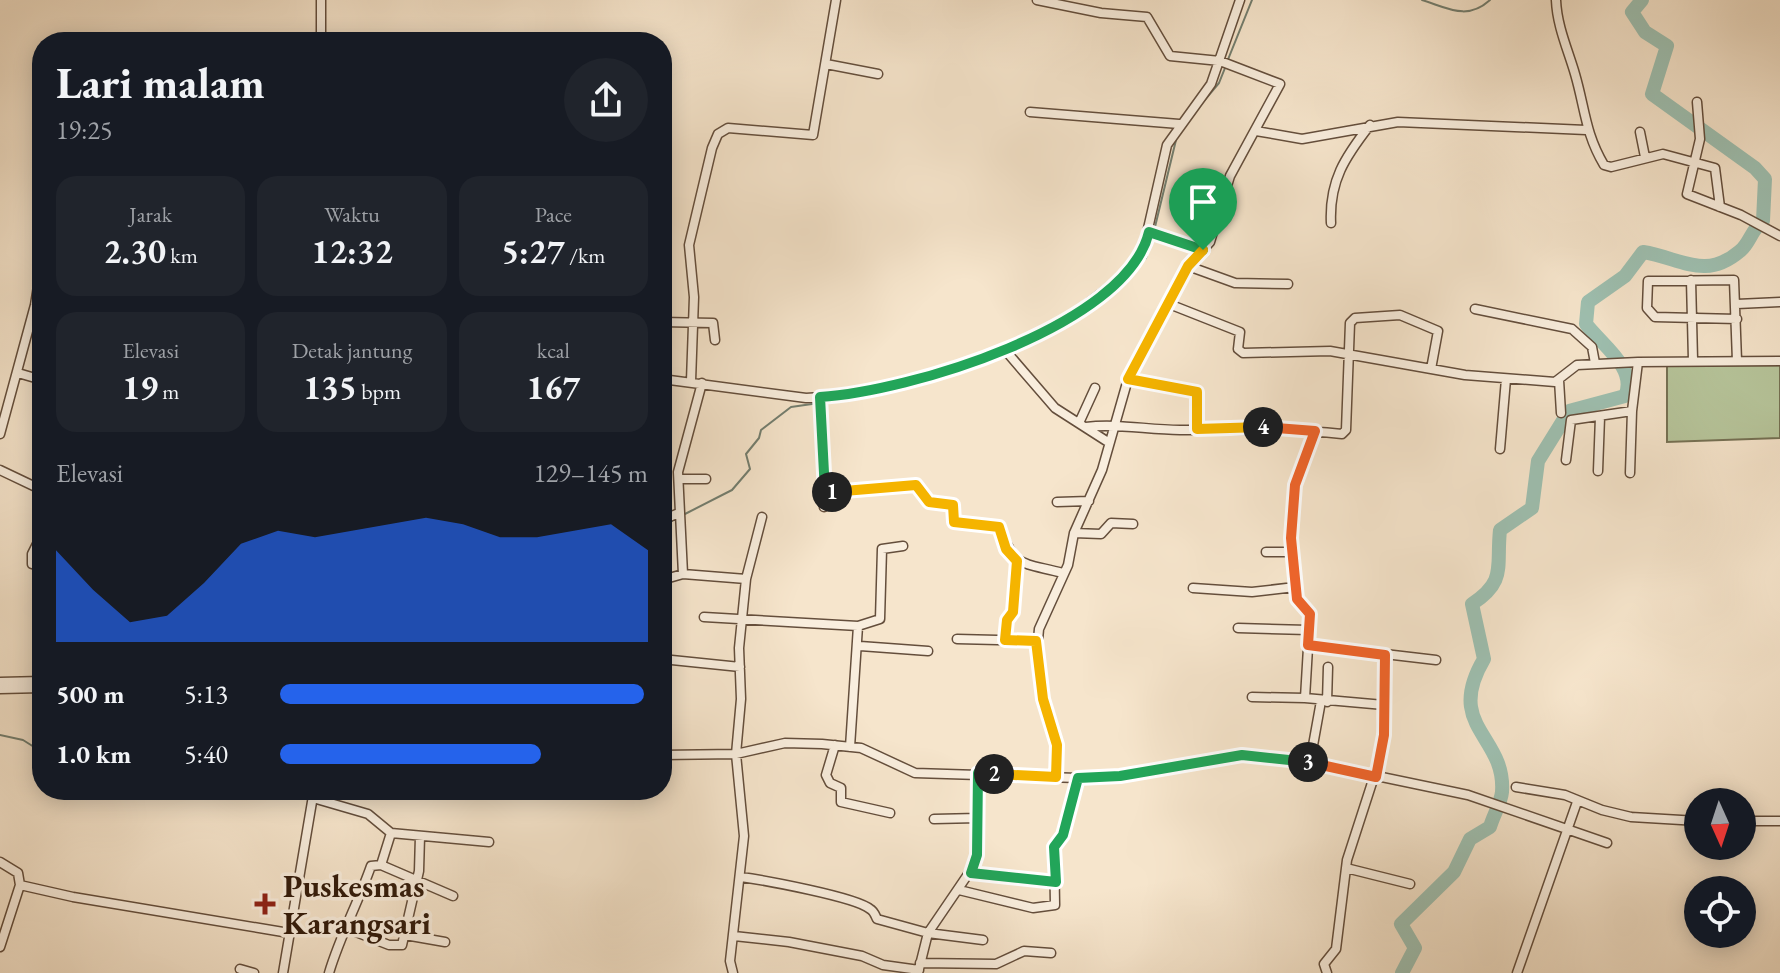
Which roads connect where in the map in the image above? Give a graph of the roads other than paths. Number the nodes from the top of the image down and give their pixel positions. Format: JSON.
{"nodes":[{"id":1,"x":321,"y":0,"type":"edge"},
{"id":2,"x":836,"y":0,"type":"edge"},
{"id":3,"x":1036,"y":0,"type":"edge"},
{"id":4,"x":1240,"y":0,"type":"edge"},
{"id":5,"x":1556,"y":0,"type":"edge"},
{"id":6,"x":321,"y":32,"type":"edge"},
{"id":7,"x":1224,"y":63,"type":"junction"},
{"id":8,"x":826,"y":64,"type":"junction"},
{"id":9,"x":878,"y":74,"type":"dead end"},
{"id":10,"x":1697,"y":102,"type":"dead end"},
{"id":11,"x":1030,"y":112,"type":"dead end"},
{"id":12,"x":1179,"y":124,"type":"junction"},
{"id":13,"x":1370,"y":125,"type":"junction"},
{"id":14,"x":1586,"y":130,"type":"junction"},
{"id":15,"x":1256,"y":131,"type":"junction"},
{"id":16,"x":1640,"y":132,"type":"dead end"},
{"id":17,"x":1645,"y":157,"type":"junction"},
{"id":18,"x":1694,"y":161,"type":"junction"},
{"id":19,"x":1720,"y":207,"type":"junction"},
{"id":20,"x":1331,"y":223,"type":"dead end"},
{"id":21,"x":1152,"y":233,"type":"junction"},
{"id":22,"x":1780,"y":236,"type":"edge"},
{"id":23,"x":1203,"y":250,"type":"junction"},
{"id":24,"x":1188,"y":266,"type":"junction"},
{"id":25,"x":1691,"y":280,"type":"junction"},
{"id":26,"x":1288,"y":284,"type":"dead end"},
{"id":27,"x":1780,"y":302,"type":"edge"},
{"id":28,"x":1169,"y":304,"type":"junction"},
{"id":29,"x":1737,"y":304,"type":"junction"},
{"id":30,"x":1475,"y":309,"type":"dead end"},
{"id":31,"x":1737,"y":319,"type":"junction"},
{"id":32,"x":1693,"y":320,"type":"junction"},
{"id":33,"x":672,"y":323,"type":"edge"},
{"id":34,"x":693,"y":324,"type":"junction"},
{"id":35,"x":32,"y":328,"type":"edge"},
{"id":36,"x":715,"y":340,"type":"dead end"},
{"id":37,"x":1008,"y":354,"type":"junction"},
{"id":38,"x":1349,"y":356,"type":"junction"},
{"id":39,"x":1693,"y":360,"type":"junction"},
{"id":40,"x":1737,"y":361,"type":"junction"},
{"id":41,"x":1780,"y":361,"type":"edge"},
{"id":42,"x":1635,"y":362,"type":"junction"},
{"id":43,"x":1595,"y":363,"type":"junction"},
{"id":44,"x":1431,"y":369,"type":"junction"},
{"id":45,"x":18,"y":373,"type":"junction"},
{"id":46,"x":32,"y":377,"type":"edge"},
{"id":47,"x":1128,"y":379,"type":"junction"},
{"id":48,"x":1506,"y":379,"type":"junction"},
{"id":49,"x":672,"y":380,"type":"edge"},
{"id":50,"x":1559,"y":380,"type":"junction"},
{"id":51,"x":691,"y":381,"type":"junction"},
{"id":52,"x":702,"y":383,"type":"junction"},
{"id":53,"x":1095,"y":388,"type":"dead end"},
{"id":54,"x":820,"y":401,"type":"junction"},
{"id":55,"x":1632,"y":411,"type":"junction"},
{"id":56,"x":1561,"y":413,"type":"dead end"},
{"id":57,"x":1600,"y":417,"type":"junction"},
{"id":58,"x":1082,"y":425,"type":"junction"},
{"id":59,"x":1113,"y":426,"type":"junction"},
{"id":60,"x":1197,"y":429,"type":"junction"},
{"id":61,"x":1315,"y":431,"type":"junction"},
{"id":62,"x":0,"y":434,"type":"edge"},
{"id":63,"x":1108,"y":442,"type":"junction"},
{"id":64,"x":1500,"y":449,"type":"dead end"},
{"id":65,"x":1566,"y":460,"type":"dead end"},
{"id":66,"x":0,"y":470,"type":"edge"},
{"id":67,"x":1598,"y":471,"type":"dead end"},
{"id":68,"x":1630,"y":473,"type":"dead end"},
{"id":69,"x":679,"y":479,"type":"junction"},
{"id":70,"x":706,"y":479,"type":"dead end"},
{"id":71,"x":32,"y":485,"type":"edge"},
{"id":72,"x":825,"y":492,"type":"junction"},
{"id":73,"x":1089,"y":501,"type":"junction"},
{"id":74,"x":1057,"y":502,"type":"dead end"},
{"id":75,"x":824,"y":507,"type":"dead end"},
{"id":76,"x":679,"y":515,"type":"junction"},
{"id":77,"x":672,"y":517,"type":"edge"},
{"id":78,"x":762,"y":517,"type":"dead end"},
{"id":79,"x":1133,"y":524,"type":"dead end"},
{"id":80,"x":1074,"y":533,"type":"junction"},
{"id":81,"x":903,"y":546,"type":"dead end"},
{"id":82,"x":1266,"y":552,"type":"dead end"},
{"id":83,"x":1292,"y":552,"type":"junction"},
{"id":84,"x":1017,"y":561,"type":"junction"},
{"id":85,"x":1063,"y":573,"type":"junction"},
{"id":86,"x":683,"y":574,"type":"junction"},
{"id":87,"x":672,"y":577,"type":"edge"},
{"id":88,"x":746,"y":579,"type":"junction"},
{"id":89,"x":1295,"y":587,"type":"junction"},
{"id":90,"x":1193,"y":588,"type":"dead end"},
{"id":91,"x":704,"y":617,"type":"dead end"},
{"id":92,"x":742,"y":618,"type":"junction"},
{"id":93,"x":858,"y":626,"type":"junction"},
{"id":94,"x":1238,"y":628,"type":"dead end"},
{"id":95,"x":1308,"y":630,"type":"junction"},
{"id":96,"x":957,"y":639,"type":"dead end"},
{"id":97,"x":1005,"y":640,"type":"junction"},
{"id":98,"x":1036,"y":641,"type":"junction"},
{"id":99,"x":1308,"y":645,"type":"junction"},
{"id":100,"x":860,"y":646,"type":"junction"},
{"id":101,"x":928,"y":651,"type":"dead end"},
{"id":102,"x":1385,"y":655,"type":"junction"},
{"id":103,"x":672,"y":660,"type":"edge"},
{"id":104,"x":1436,"y":660,"type":"dead end"},
{"id":105,"x":740,"y":667,"type":"junction"},
{"id":106,"x":1328,"y":667,"type":"dead end"},
{"id":107,"x":32,"y":681,"type":"edge"},
{"id":108,"x":0,"y":682,"type":"edge"},
{"id":109,"x":32,"y":688,"type":"edge"},
{"id":110,"x":0,"y":689,"type":"edge"},
{"id":111,"x":1252,"y":697,"type":"dead end"},
{"id":112,"x":1305,"y":698,"type":"junction"},
{"id":113,"x":1324,"y":702,"type":"junction"},
{"id":114,"x":1384,"y":705,"type":"junction"},
{"id":115,"x":835,"y":745,"type":"junction"},
{"id":116,"x":850,"y":747,"type":"junction"},
{"id":117,"x":736,"y":754,"type":"junction"},
{"id":118,"x":672,"y":755,"type":"edge"},
{"id":119,"x":1310,"y":762,"type":"junction"},
{"id":120,"x":978,"y":773,"type":"junction"},
{"id":121,"x":1056,"y":777,"type":"junction"},
{"id":122,"x":1376,"y":777,"type":"junction"},
{"id":123,"x":1078,"y":778,"type":"junction"},
{"id":124,"x":1516,"y":787,"type":"dead end"},
{"id":125,"x":312,"y":800,"type":"edge"},
{"id":126,"x":327,"y":800,"type":"edge"},
{"id":127,"x":1577,"y":802,"type":"junction"},
{"id":128,"x":890,"y":813,"type":"dead end"},
{"id":129,"x":978,"y":818,"type":"junction"},
{"id":130,"x":934,"y":819,"type":"dead end"},
{"id":131,"x":1684,"y":820,"type":"edge"},
{"id":132,"x":1756,"y":821,"type":"edge"},
{"id":133,"x":1780,"y":821,"type":"edge"},
{"id":134,"x":1570,"y":829,"type":"junction"},
{"id":135,"x":391,"y":833,"type":"junction"},
{"id":136,"x":420,"y":836,"type":"junction"},
{"id":137,"x":489,"y":842,"type":"dead end"},
{"id":138,"x":1607,"y":843,"type":"dead end"},
{"id":139,"x":0,"y":862,"type":"edge"},
{"id":140,"x":381,"y":865,"type":"junction"},
{"id":141,"x":1346,"y":868,"type":"junction"},
{"id":142,"x":971,"y":873,"type":"junction"},
{"id":143,"x":741,"y":877,"type":"junction"},
{"id":144,"x":418,"y":880,"type":"junction"},
{"id":145,"x":1056,"y":882,"type":"junction"},
{"id":146,"x":1410,"y":884,"type":"dead end"},
{"id":147,"x":20,"y":885,"type":"junction"},
{"id":148,"x":959,"y":890,"type":"junction"},
{"id":149,"x":453,"y":896,"type":"dead end"},
{"id":150,"x":348,"y":929,"type":"junction"},
{"id":151,"x":3,"y":931,"type":"edge"},
{"id":152,"x":289,"y":933,"type":"junction"},
{"id":153,"x":928,"y":933,"type":"junction"},
{"id":154,"x":405,"y":935,"type":"junction"},
{"id":155,"x":734,"y":936,"type":"junction"},
{"id":156,"x":983,"y":940,"type":"dead end"},
{"id":157,"x":445,"y":942,"type":"dead end"},
{"id":158,"x":0,"y":947,"type":"edge"},
{"id":159,"x":1051,"y":953,"type":"dead end"},
{"id":160,"x":919,"y":968,"type":"edge"},
{"id":161,"x":240,"y":969,"type":"dead end"},
{"id":162,"x":254,"y":973,"type":"edge"},
{"id":163,"x":283,"y":973,"type":"edge"},
{"id":164,"x":329,"y":973,"type":"edge"},
{"id":165,"x":733,"y":973,"type":"edge"},
{"id":166,"x":1327,"y":973,"type":"edge"},
{"id":167,"x":1517,"y":973,"type":"edge"}],
"edges":[{"from":1,"to":6,"type":"street"},
{"from":2,"to":8,"type":"street"},
{"from":3,"to":7,"type":"street"},
{"from":4,"to":7,"type":"street"},
{"from":5,"to":14,"type":"street"},
{"from":7,"to":12,"type":"street"},
{"from":7,"to":15,"type":"street"},
{"from":8,"to":9,"type":"street"},
{"from":8,"to":34,"type":"street"},
{"from":10,"to":18,"type":"street"},
{"from":11,"to":12,"type":"street"},
{"from":12,"to":21,"type":"street"},
{"from":13,"to":14,"type":"street"},
{"from":13,"to":15,"type":"street"},
{"from":13,"to":20,"type":"street"},
{"from":14,"to":17,"type":"street"},
{"from":15,"to":23,"type":"street"},
{"from":16,"to":17,"type":"street"},
{"from":17,"to":18,"type":"street"},
{"from":18,"to":19,"type":"street"},
{"from":18,"to":19,"type":"street"},
{"from":19,"to":22,"type":"street"},
{"from":21,"to":23,"type":"street"},
{"from":21,"to":37,"type":"street"},
{"from":23,"to":24,"type":"street"},
{"from":24,"to":26,"type":"street"},
{"from":24,"to":28,"type":"street"},
{"from":25,"to":29,"type":"street"},
{"from":25,"to":32,"type":"street"},
{"from":25,"to":32,"type":"street"},
{"from":27,"to":29,"type":"street"},
{"from":28,"to":38,"type":"street"},
{"from":28,"to":47,"type":"street"},
{"from":29,"to":31,"type":"street"},
{"from":30,"to":43,"type":"street"},
{"from":31,"to":32,"type":"street"},
{"from":31,"to":40,"type":"street"},
{"from":32,"to":39,"type":"street"},
{"from":33,"to":34,"type":"street"},
{"from":34,"to":36,"type":"street"},
{"from":34,"to":51,"type":"street"},
{"from":35,"to":45,"type":"street"},
{"from":37,"to":54,"type":"street"},
{"from":37,"to":58,"type":"street"},
{"from":38,"to":44,"type":"street"},
{"from":38,"to":44,"type":"street"},
{"from":38,"to":61,"type":"street"},
{"from":39,"to":40,"type":"street"},
{"from":39,"to":42,"type":"street"},
{"from":40,"to":41,"type":"street"},
{"from":42,"to":43,"type":"street"},
{"from":42,"to":55,"type":"street"},
{"from":43,"to":50,"type":"street"},
{"from":44,"to":48,"type":"street"},
{"from":45,"to":46,"type":"street"},
{"from":45,"to":62,"type":"street"},
{"from":47,"to":59,"type":"street"},
{"from":47,"to":60,"type":"street"},
{"from":48,"to":50,"type":"street"},
{"from":48,"to":64,"type":"street"},
{"from":49,"to":51,"type":"street"},
{"from":50,"to":56,"type":"street"},
{"from":51,"to":52,"type":"street"},
{"from":52,"to":54,"type":"street"},
{"from":52,"to":69,"type":"street"},
{"from":53,"to":58,"type":"street"},
{"from":54,"to":72,"type":"street"},
{"from":55,"to":57,"type":"street"},
{"from":55,"to":68,"type":"street"},
{"from":57,"to":65,"type":"street"},
{"from":57,"to":67,"type":"street"},
{"from":58,"to":59,"type":"street"},
{"from":58,"to":63,"type":"street"},
{"from":59,"to":60,"type":"street"},
{"from":59,"to":63,"type":"street"},
{"from":60,"to":61,"type":"street"},
{"from":61,"to":83,"type":"street"},
{"from":63,"to":73,"type":"street"},
{"from":66,"to":71,"type":"street"},
{"from":69,"to":70,"type":"street"},
{"from":69,"to":76,"type":"street"},
{"from":72,"to":75,"type":"street"},
{"from":72,"to":84,"type":"street"},
{"from":73,"to":74,"type":"street"},
{"from":73,"to":80,"type":"street"},
{"from":76,"to":77,"type":"street"},
{"from":76,"to":86,"type":"street"},
{"from":78,"to":88,"type":"street"},
{"from":79,"to":80,"type":"street"},
{"from":80,"to":85,"type":"street"},
{"from":81,"to":93,"type":"street"},
{"from":82,"to":83,"type":"street"},
{"from":83,"to":89,"type":"street"},
{"from":84,"to":85,"type":"street"},
{"from":84,"to":97,"type":"street"},
{"from":85,"to":98,"type":"street"},
{"from":86,"to":87,"type":"street"},
{"from":86,"to":88,"type":"street"},
{"from":88,"to":92,"type":"street"},
{"from":89,"to":90,"type":"street"},
{"from":89,"to":95,"type":"street"},
{"from":91,"to":92,"type":"street"},
{"from":92,"to":93,"type":"street"},
{"from":92,"to":105,"type":"street"},
{"from":93,"to":100,"type":"street"},
{"from":94,"to":95,"type":"street"},
{"from":95,"to":99,"type":"street"},
{"from":96,"to":97,"type":"street"},
{"from":97,"to":98,"type":"street"},
{"from":98,"to":121,"type":"street"},
{"from":99,"to":102,"type":"street"},
{"from":99,"to":112,"type":"street"},
{"from":100,"to":101,"type":"street"},
{"from":100,"to":116,"type":"street"},
{"from":102,"to":104,"type":"street"},
{"from":102,"to":114,"type":"street"},
{"from":103,"to":105,"type":"street"},
{"from":105,"to":117,"type":"street"},
{"from":106,"to":113,"type":"street"},
{"from":107,"to":108,"type":"street"},
{"from":109,"to":110,"type":"street"},
{"from":111,"to":112,"type":"street"},
{"from":112,"to":113,"type":"street"},
{"from":113,"to":114,"type":"street"},
{"from":113,"to":119,"type":"street"},
{"from":114,"to":122,"type":"street"},
{"from":115,"to":116,"type":"street"},
{"from":115,"to":117,"type":"street"},
{"from":115,"to":128,"type":"street"},
{"from":116,"to":120,"type":"street"},
{"from":117,"to":118,"type":"street"},
{"from":117,"to":143,"type":"street"},
{"from":119,"to":122,"type":"street"},
{"from":119,"to":123,"type":"street"},
{"from":120,"to":121,"type":"street"},
{"from":120,"to":129,"type":"street"},
{"from":121,"to":123,"type":"street"},
{"from":122,"to":134,"type":"street"},
{"from":122,"to":141,"type":"street"},
{"from":123,"to":145,"type":"street"},
{"from":124,"to":127,"type":"street"},
{"from":125,"to":152,"type":"street"},
{"from":126,"to":135,"type":"street"},
{"from":127,"to":131,"type":"street"},
{"from":127,"to":134,"type":"street"},
{"from":129,"to":130,"type":"street"},
{"from":129,"to":142,"type":"street"},
{"from":132,"to":133,"type":"street"},
{"from":134,"to":138,"type":"street"},
{"from":134,"to":167,"type":"street"},
{"from":135,"to":136,"type":"street"},
{"from":135,"to":140,"type":"street"},
{"from":136,"to":137,"type":"street"},
{"from":136,"to":144,"type":"street"},
{"from":139,"to":147,"type":"street"},
{"from":140,"to":144,"type":"street"},
{"from":140,"to":150,"type":"street"},
{"from":141,"to":146,"type":"street"},
{"from":141,"to":166,"type":"street"},
{"from":142,"to":145,"type":"street"},
{"from":142,"to":148,"type":"street"},
{"from":143,"to":153,"type":"street"},
{"from":143,"to":155,"type":"street"},
{"from":144,"to":149,"type":"street"},
{"from":144,"to":154,"type":"street"},
{"from":145,"to":148,"type":"street"},
{"from":147,"to":151,"type":"street"},
{"from":147,"to":152,"type":"street"},
{"from":148,"to":153,"type":"street"},
{"from":150,"to":154,"type":"street"},
{"from":150,"to":164,"type":"street"},
{"from":151,"to":158,"type":"street"},
{"from":152,"to":163,"type":"street"},
{"from":153,"to":156,"type":"street"},
{"from":153,"to":160,"type":"street"},
{"from":154,"to":157,"type":"street"},
{"from":155,"to":160,"type":"street"},
{"from":155,"to":165,"type":"street"},
{"from":159,"to":160,"type":"street"},
{"from":161,"to":162,"type":"street"}]}
